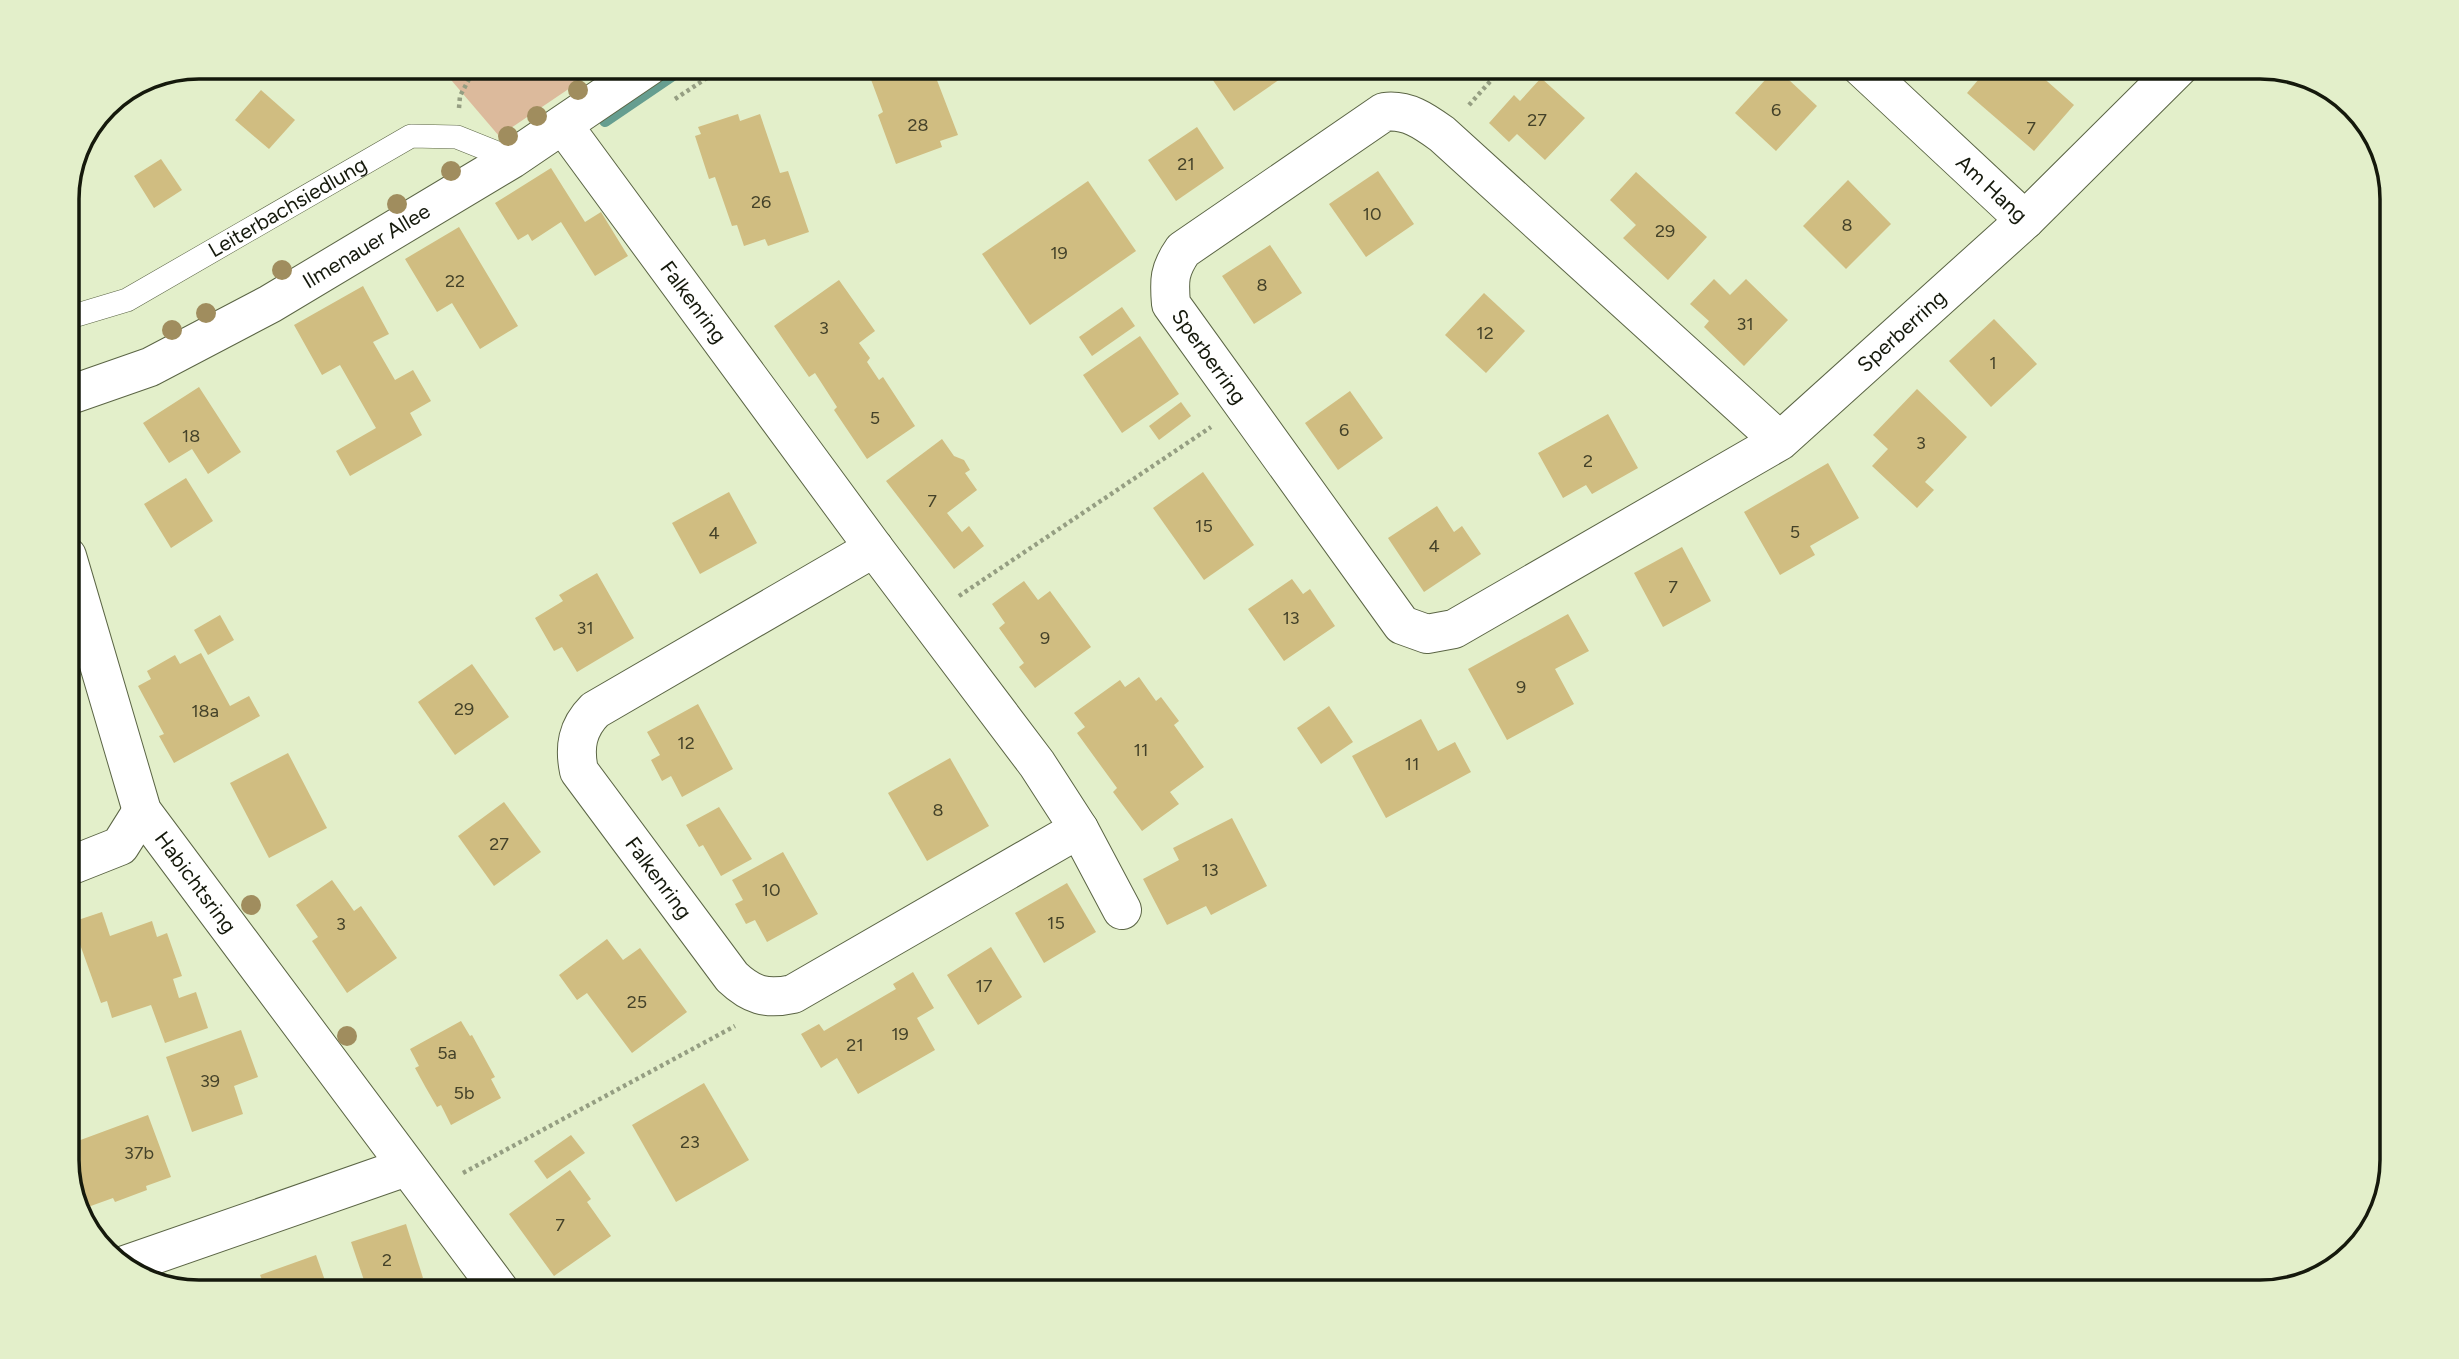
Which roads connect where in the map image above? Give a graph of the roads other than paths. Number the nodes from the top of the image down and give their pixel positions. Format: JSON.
{"nodes":[{"id":1,"x":630,"y":79,"type":"edge"},
{"id":2,"x":1874,"y":79,"type":"edge"},
{"id":3,"x":2167,"y":79,"type":"edge"},
{"id":4,"x":562,"y":125,"type":"junction"},
{"id":5,"x":512,"y":159,"type":"junction"},
{"id":6,"x":2025,"y":220,"type":"junction"},
{"id":7,"x":79,"y":314,"type":"edge"},
{"id":8,"x":79,"y":392,"type":"edge"},
{"id":9,"x":1780,"y":441,"type":"junction"},
{"id":10,"x":874,"y":548,"type":"junction"},
{"id":11,"x":79,"y":597,"type":"edge"},
{"id":12,"x":142,"y":811,"type":"junction"},
{"id":13,"x":1079,"y":829,"type":"junction"},
{"id":14,"x":79,"y":862,"type":"edge"},
{"id":15,"x":1122,"y":909,"type":"dead end"},
{"id":16,"x":416,"y":1180,"type":"junction"},
{"id":17,"x":135,"y":1262,"type":"edge"},
{"id":18,"x":491,"y":1280,"type":"edge"}],
"edges":[{"from":1,"to":4,"type":"street","name":"Ilmenauer Allee"},
{"from":2,"to":6,"type":"street","name":"Am Hang"},
{"from":3,"to":6,"type":"street","name":"Am Hang"},
{"from":4,"to":5,"type":"street","name":"Ilmenauer Allee"},
{"from":4,"to":10,"type":"street","name":"Falkenring"},
{"from":5,"to":7,"type":"lane","name":"Leiterbachsiedlung"},
{"from":5,"to":8,"type":"street","name":"Ilmenauer Allee"},
{"from":6,"to":9,"type":"street","name":"Sperberring"},
{"from":9,"to":9,"type":"street","name":"Sperberring"},
{"from":10,"to":13,"type":"street","name":"Falkenring"},
{"from":10,"to":13,"type":"street","name":"Falkenring"},
{"from":11,"to":12,"type":"street","name":"Habichtsring"},
{"from":12,"to":14,"type":"street"},
{"from":12,"to":16,"type":"street","name":"Habichtsring"},
{"from":13,"to":15,"type":"street","name":"Falkenring"},
{"from":16,"to":17,"type":"street"},
{"from":16,"to":18,"type":"street","name":"Habichtsring"}]}
